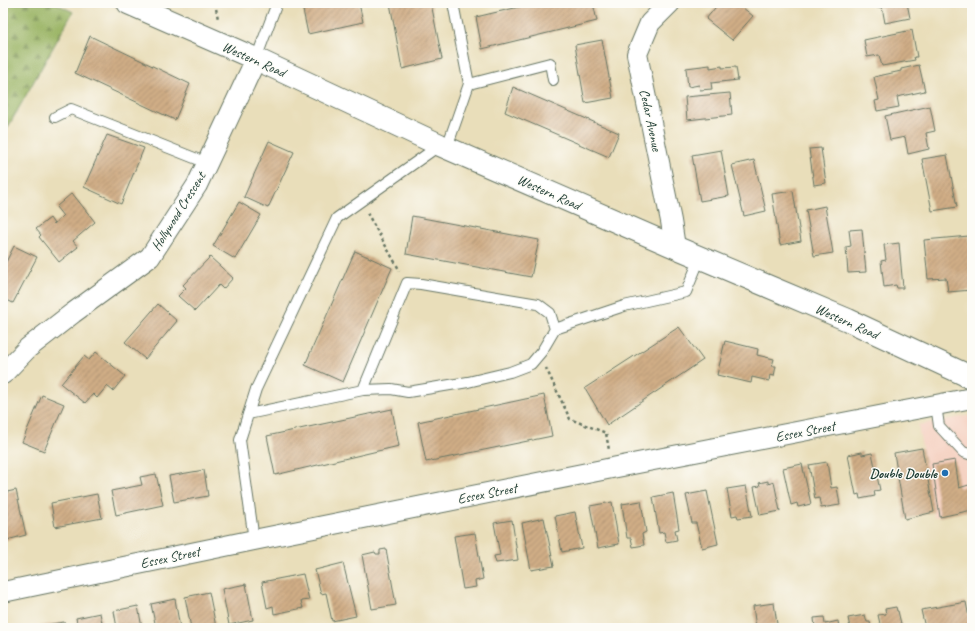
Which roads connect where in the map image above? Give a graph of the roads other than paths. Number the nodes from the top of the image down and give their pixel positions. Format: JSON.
{"nodes":[{"id":1,"x":128,"y":3,"type":"edge"},
{"id":2,"x":277,"y":3,"type":"edge"},
{"id":3,"x":453,"y":3,"type":"edge"},
{"id":4,"x":670,"y":3,"type":"edge"},
{"id":5,"x":256,"y":59,"type":"junction"},
{"id":6,"x":553,"y":80,"type":"dead end"},
{"id":7,"x":469,"y":84,"type":"junction"},
{"id":8,"x":55,"y":117,"type":"dead end"},
{"id":9,"x":443,"y":146,"type":"junction"},
{"id":10,"x":207,"y":163,"type":"junction"},
{"id":11,"x":675,"y":247,"type":"junction"},
{"id":12,"x":700,"y":258,"type":"junction"},
{"id":13,"x":555,"y":329,"type":"junction"},
{"id":14,"x":3,"y":374,"type":"edge"},
{"id":15,"x":972,"y":379,"type":"edge"},
{"id":16,"x":363,"y":390,"type":"junction"},
{"id":17,"x":972,"y":398,"type":"edge"},
{"id":18,"x":936,"y":405,"type":"junction"},
{"id":19,"x":248,"y":414,"type":"junction"},
{"id":20,"x":972,"y":456,"type":"edge"},
{"id":21,"x":254,"y":540,"type":"junction"},
{"id":22,"x":3,"y":592,"type":"edge"}],
"edges":[{"from":1,"to":5,"type":"main road","name":"Western Road"},
{"from":2,"to":5,"type":"lane"},
{"from":3,"to":7,"type":"lane"},
{"from":4,"to":11,"type":"street","name":"Cedar Avenue"},
{"from":5,"to":9,"type":"main road","name":"Western Road"},
{"from":5,"to":10,"type":"street","name":"Hollywood Crescent"},
{"from":6,"to":7,"type":"lane"},
{"from":7,"to":9,"type":"lane"},
{"from":8,"to":10,"type":"lane"},
{"from":9,"to":11,"type":"main road","name":"Western Road"},
{"from":9,"to":19,"type":"lane"},
{"from":10,"to":14,"type":"street","name":"Hollywood Crescent"},
{"from":11,"to":12,"type":"main road","name":"Western Road"},
{"from":12,"to":13,"type":"lane"},
{"from":12,"to":15,"type":"main road","name":"Western Road"},
{"from":13,"to":16,"type":"lane"},
{"from":13,"to":16,"type":"lane"},
{"from":16,"to":19,"type":"lane"},
{"from":17,"to":18,"type":"street","name":"Essex Street"},
{"from":18,"to":20,"type":"lane"},
{"from":18,"to":21,"type":"street","name":"Essex Street"},
{"from":19,"to":21,"type":"lane"},
{"from":21,"to":22,"type":"street","name":"Essex Street"}]}
